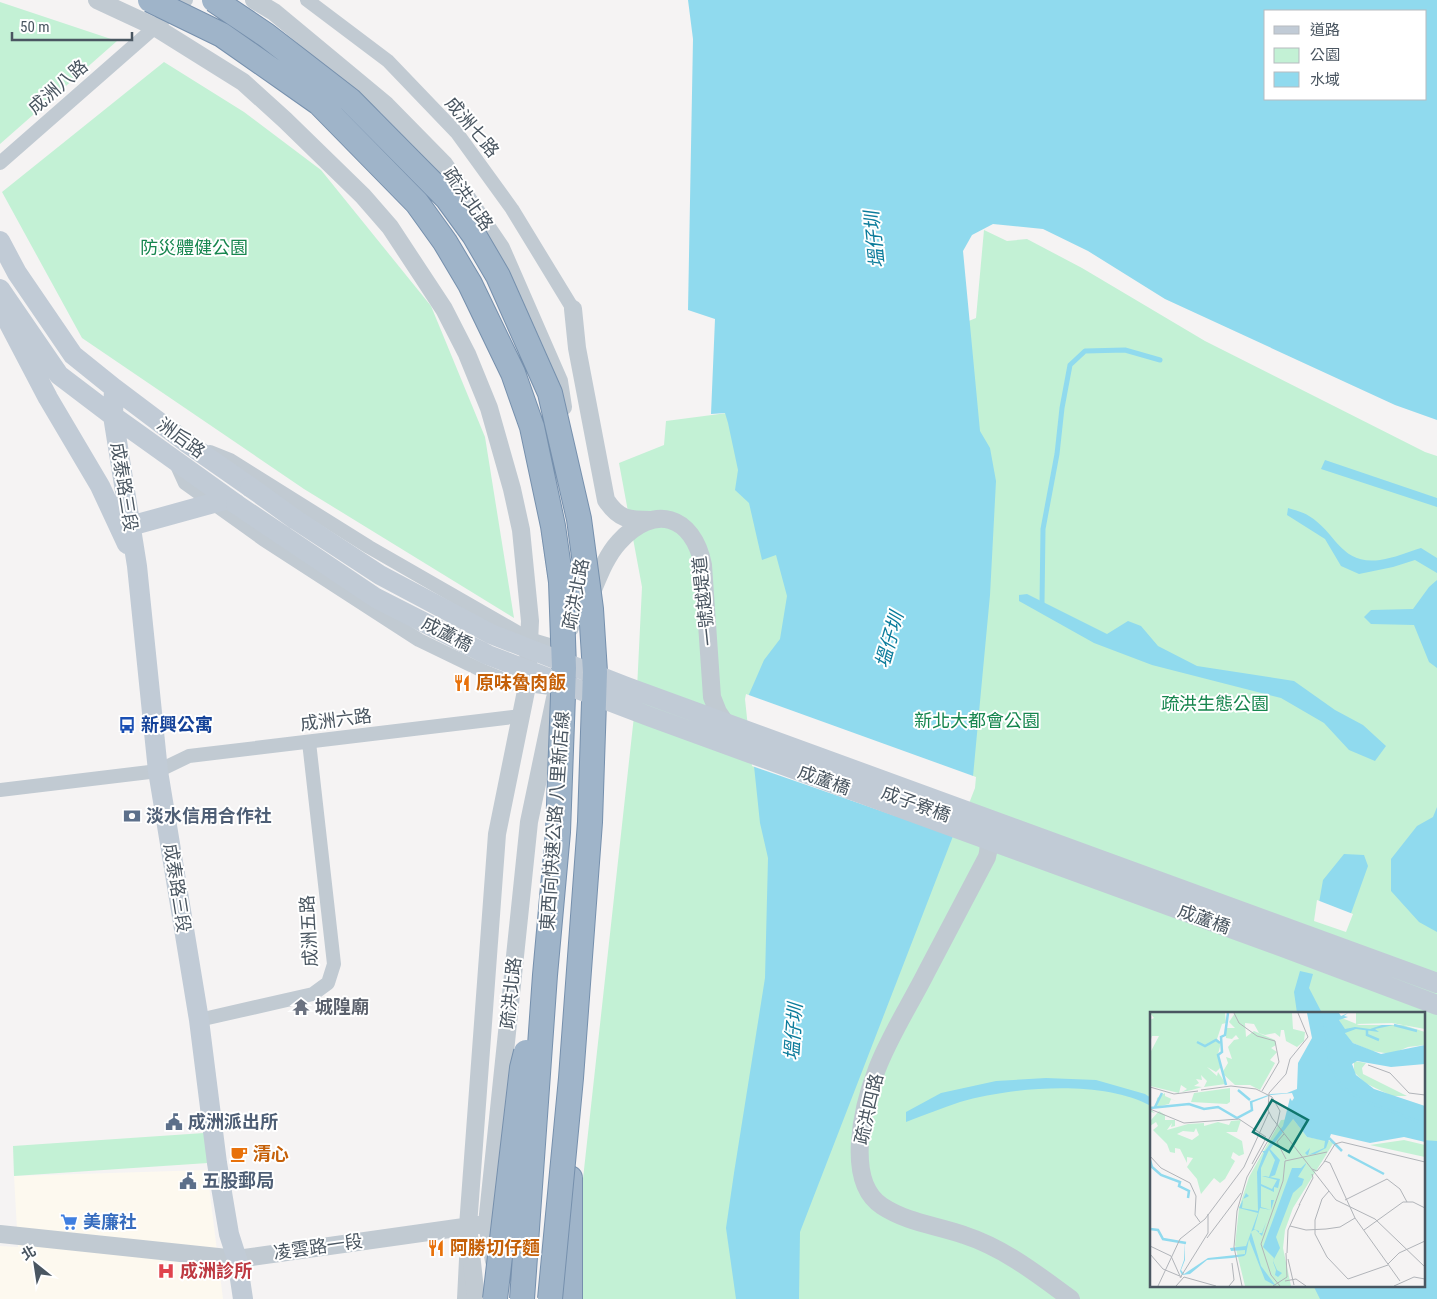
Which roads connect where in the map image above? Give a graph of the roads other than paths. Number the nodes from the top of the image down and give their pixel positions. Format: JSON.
{"nodes":[{"id":1,"x":97,"y":0,"type":"edge"},
{"id":2,"x":150,"y":0,"type":"edge"},
{"id":3,"x":186,"y":0,"type":"edge"},
{"id":4,"x":214,"y":0,"type":"edge"},
{"id":5,"x":254,"y":0,"type":"edge"},
{"id":6,"x":307,"y":0,"type":"edge"},
{"id":7,"x":156,"y":27,"type":"junction"},
{"id":8,"x":0,"y":162,"type":"edge"},
{"id":9,"x":0,"y":241,"type":"edge"},
{"id":10,"x":0,"y":289,"type":"edge"},
{"id":11,"x":0,"y":306,"type":"edge"},
{"id":12,"x":573,"y":309,"type":"joint"},
{"id":13,"x":114,"y":388,"type":"junction"},
{"id":14,"x":113,"y":416,"type":"junction"},
{"id":15,"x":187,"y":443,"type":"junction"},
{"id":16,"x":250,"y":486,"type":"joint"},
{"id":17,"x":225,"y":502,"type":"junction"},
{"id":18,"x":654,"y":520,"type":"junction"},
{"id":19,"x":130,"y":526,"type":"junction"},
{"id":20,"x":137,"y":566,"type":"junction"},
{"id":21,"x":529,"y":639,"type":"junction"},
{"id":22,"x":566,"y":650,"type":"junction"},
{"id":23,"x":527,"y":686,"type":"junction"},
{"id":24,"x":558,"y":689,"type":"junction"},
{"id":25,"x":521,"y":716,"type":"junction"},
{"id":26,"x":309,"y":742,"type":"junction"},
{"id":27,"x":746,"y":742,"type":"joint"},
{"id":28,"x":158,"y":771,"type":"junction"},
{"id":29,"x":0,"y":790,"type":"edge"},
{"id":30,"x":974,"y":825,"type":"joint"},
{"id":31,"x":545,"y":975,"type":"junction"},
{"id":32,"x":1437,"y":983,"type":"edge"},
{"id":33,"x":1437,"y":1005,"type":"edge"},
{"id":34,"x":199,"y":1020,"type":"junction"},
{"id":35,"x":571,"y":1078,"type":"junction"},
{"id":36,"x":487,"y":1224,"type":"junction"},
{"id":37,"x":468,"y":1226,"type":"junction"},
{"id":38,"x":0,"y":1234,"type":"edge"},
{"id":39,"x":237,"y":1259,"type":"junction"},
{"id":40,"x":244,"y":1299,"type":"edge"},
{"id":41,"x":464,"y":1299,"type":"edge"},
{"id":42,"x":476,"y":1299,"type":"edge"},
{"id":43,"x":495,"y":1299,"type":"edge"},
{"id":44,"x":502,"y":1299,"type":"edge"},
{"id":45,"x":522,"y":1299,"type":"edge"},
{"id":46,"x":550,"y":1299,"type":"edge"},
{"id":47,"x":570,"y":1299,"type":"edge"},
{"id":48,"x":1070,"y":1299,"type":"edge"}],
"edges":[{"from":1,"to":7,"type":"street","name":"疏洪北路"},
{"from":2,"to":31,"type":"highway","name":"東西向快速公路 八里新店線","bridge":true},
{"from":3,"to":7,"type":"street","name":"成洲八路"},
{"from":4,"to":35,"type":"highway","name":"東西向快速公路 八里新店線","bridge":true},
{"from":5,"to":22,"type":"street","name":"疏洪北路"},
{"from":6,"to":12,"type":"street","name":"成洲七路"},
{"from":7,"to":8,"type":"street","name":"成洲八路"},
{"from":7,"to":21,"type":"street","name":"疏洪北路"},
{"from":9,"to":13,"type":"main road"},
{"from":10,"to":14,"type":"main road"},
{"from":11,"to":20,"type":"main road"},
{"from":12,"to":18,"type":"street","name":"一號越堤道"},
{"from":13,"to":14,"type":"main road","name":"成泰路三段"},
{"from":13,"to":15,"type":"main road","name":"洲后路"},
{"from":14,"to":17,"type":"main road","name":"洲后路"},
{"from":14,"to":19,"type":"main road","name":"成泰路三段"},
{"from":15,"to":16,"type":"main road","name":"洲后路"},
{"from":15,"to":21,"type":"street"},
{"from":16,"to":32,"type":"main road","name":"成蘆橋","bridge":true},
{"from":17,"to":19,"type":"main road"},
{"from":17,"to":23,"type":"street"},
{"from":17,"to":33,"type":"main road","name":"成蘆橋","bridge":true},
{"from":18,"to":22,"type":"street"},
{"from":18,"to":27,"type":"street","name":"一號越堤道"},
{"from":19,"to":20,"type":"main road","name":"成泰路三段"},
{"from":20,"to":28,"type":"main road","name":"成泰路三段"},
{"from":21,"to":22,"type":"street"},
{"from":21,"to":23,"type":"street","name":"疏洪北路"},
{"from":22,"to":24,"type":"street","name":"疏洪北路"},
{"from":23,"to":24,"type":"street"},
{"from":23,"to":25,"type":"street","name":"疏洪北路"},
{"from":24,"to":36,"type":"street","name":"疏洪北路"},
{"from":25,"to":26,"type":"street","name":"成洲六路"},
{"from":25,"to":37,"type":"street","name":"疏洪北路"},
{"from":26,"to":28,"type":"street","name":"成洲六路"},
{"from":26,"to":34,"type":"street","name":"成洲五路"},
{"from":27,"to":30,"type":"street","name":"成子寮橋"},
{"from":28,"to":29,"type":"street","name":"成洲六路"},
{"from":28,"to":34,"type":"main road","name":"成泰路三段"},
{"from":30,"to":48,"type":"street","name":"疏洪四路"},
{"from":31,"to":43,"type":"highway","bridge":true},
{"from":31,"to":45,"type":"highway","name":"東西向快速公路 八里新店線","bridge":true},
{"from":34,"to":39,"type":"main road","name":"成泰路三段"},
{"from":35,"to":46,"type":"highway","name":"東西向快速公路 八里新店線","bridge":true},
{"from":35,"to":47,"type":"highway","bridge":true},
{"from":36,"to":37,"type":"street","name":"凌雲路一段"},
{"from":36,"to":44,"type":"street","name":"疏洪北路"},
{"from":37,"to":39,"type":"street","name":"凌雲路一段"},
{"from":37,"to":41,"type":"street","name":"疏洪北路"},
{"from":37,"to":42,"type":"street","name":"疏洪北路"},
{"from":38,"to":39,"type":"street","name":"凌雲路一段"},
{"from":39,"to":40,"type":"main road","name":"成泰路三段"}]}
